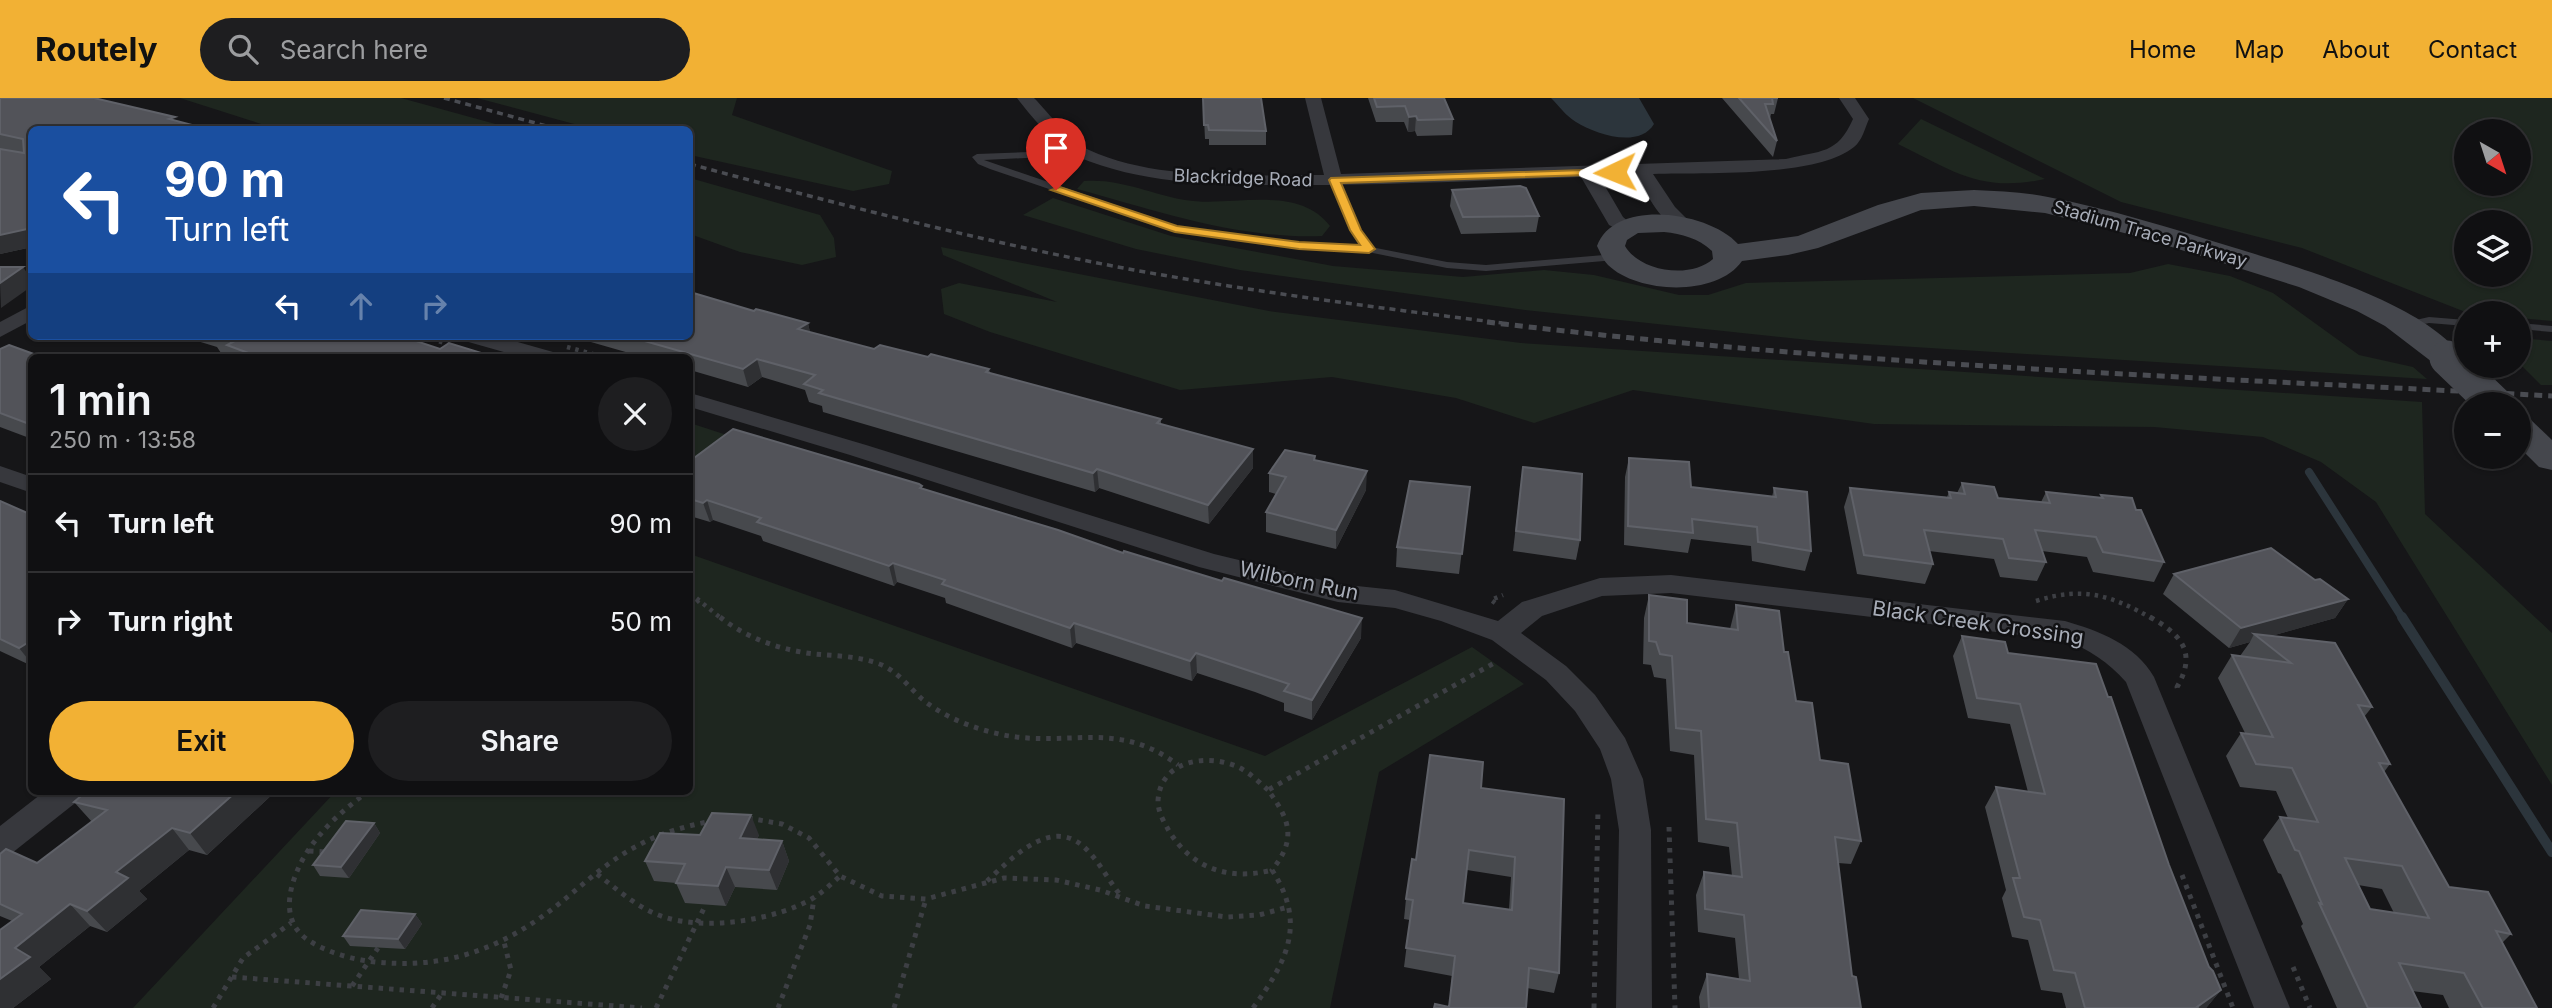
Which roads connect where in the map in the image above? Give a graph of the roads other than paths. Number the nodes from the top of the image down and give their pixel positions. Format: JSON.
{"nodes":[{"id":1,"x":1025,"y":98,"type":"edge"},
{"id":2,"x":1313,"y":98,"type":"edge"},
{"id":3,"x":1847,"y":98,"type":"edge"},
{"id":4,"x":1081,"y":153,"type":"junction"},
{"id":5,"x":1642,"y":171,"type":"junction"},
{"id":6,"x":1588,"y":173,"type":"junction"},
{"id":7,"x":1334,"y":180,"type":"junction"},
{"id":8,"x":1672,"y":182,"type":"junction"},
{"id":9,"x":1627,"y":228,"type":"junction"},
{"id":10,"x":1692,"y":228,"type":"junction"},
{"id":11,"x":1369,"y":249,"type":"junction"},
{"id":12,"x":1729,"y":254,"type":"junction"},
{"id":13,"x":1616,"y":257,"type":"junction"},
{"id":14,"x":28,"y":314,"type":"edge"},
{"id":15,"x":2454,"y":322,"type":"edge"},
{"id":16,"x":2406,"y":324,"type":"junction"},
{"id":17,"x":2531,"y":327,"type":"edge"},
{"id":18,"x":2552,"y":329,"type":"edge"},
{"id":19,"x":0,"y":331,"type":"edge"},
{"id":20,"x":467,"y":342,"type":"edge"},
{"id":21,"x":529,"y":354,"type":"edge"},
{"id":22,"x":2482,"y":392,"type":"edge"},
{"id":23,"x":693,"y":401,"type":"edge"},
{"id":24,"x":2531,"y":439,"type":"edge"},
{"id":25,"x":2552,"y":459,"type":"edge"},
{"id":26,"x":0,"y":473,"type":"edge"},
{"id":27,"x":28,"y":484,"type":"edge"},
{"id":28,"x":1506,"y":624,"type":"junction"},
{"id":29,"x":63,"y":795,"type":"edge"},
{"id":30,"x":0,"y":844,"type":"edge"},
{"id":31,"x":1634,"y":1008,"type":"edge"},
{"id":32,"x":2272,"y":1008,"type":"edge"}],
"edges":[{"from":1,"to":4,"type":"street","name":"Blackridge Road"},
{"from":2,"to":7,"type":"street"},
{"from":3,"to":8,"type":"street","name":"Blackridge Road"},
{"from":4,"to":7,"type":"street","name":"Blackridge Road"},
{"from":4,"to":11,"type":"lane"},
{"from":5,"to":6,"type":"street","name":"Blackridge Road"},
{"from":5,"to":8,"type":"street","name":"Blackridge Road"},
{"from":5,"to":10,"type":"street"},
{"from":6,"to":7,"type":"street","name":"Blackridge Road"},
{"from":6,"to":9,"type":"street"},
{"from":7,"to":11,"type":"lane"},
{"from":8,"to":10,"type":"street"},
{"from":9,"to":10,"type":"street"},
{"from":9,"to":13,"type":"street"},
{"from":10,"to":12,"type":"street"},
{"from":11,"to":13,"type":"lane"},
{"from":12,"to":13,"type":"street"},
{"from":12,"to":16,"type":"street","name":"Stadium Trace Parkway"},
{"from":14,"to":19,"type":"street"},
{"from":15,"to":16,"type":"lane"},
{"from":16,"to":22,"type":"street","name":"Stadium Trace Parkway","bridge":true},
{"from":17,"to":18,"type":"lane"},
{"from":20,"to":21,"type":"street"},
{"from":23,"to":28,"type":"street","name":"Wilborn Run"},
{"from":24,"to":25,"type":"street"},
{"from":26,"to":27,"type":"street"},
{"from":28,"to":31,"type":"street","name":"Wilborn Run"},
{"from":28,"to":32,"type":"street","name":"Black Creek Crossing"},
{"from":29,"to":30,"type":"street"}]}
